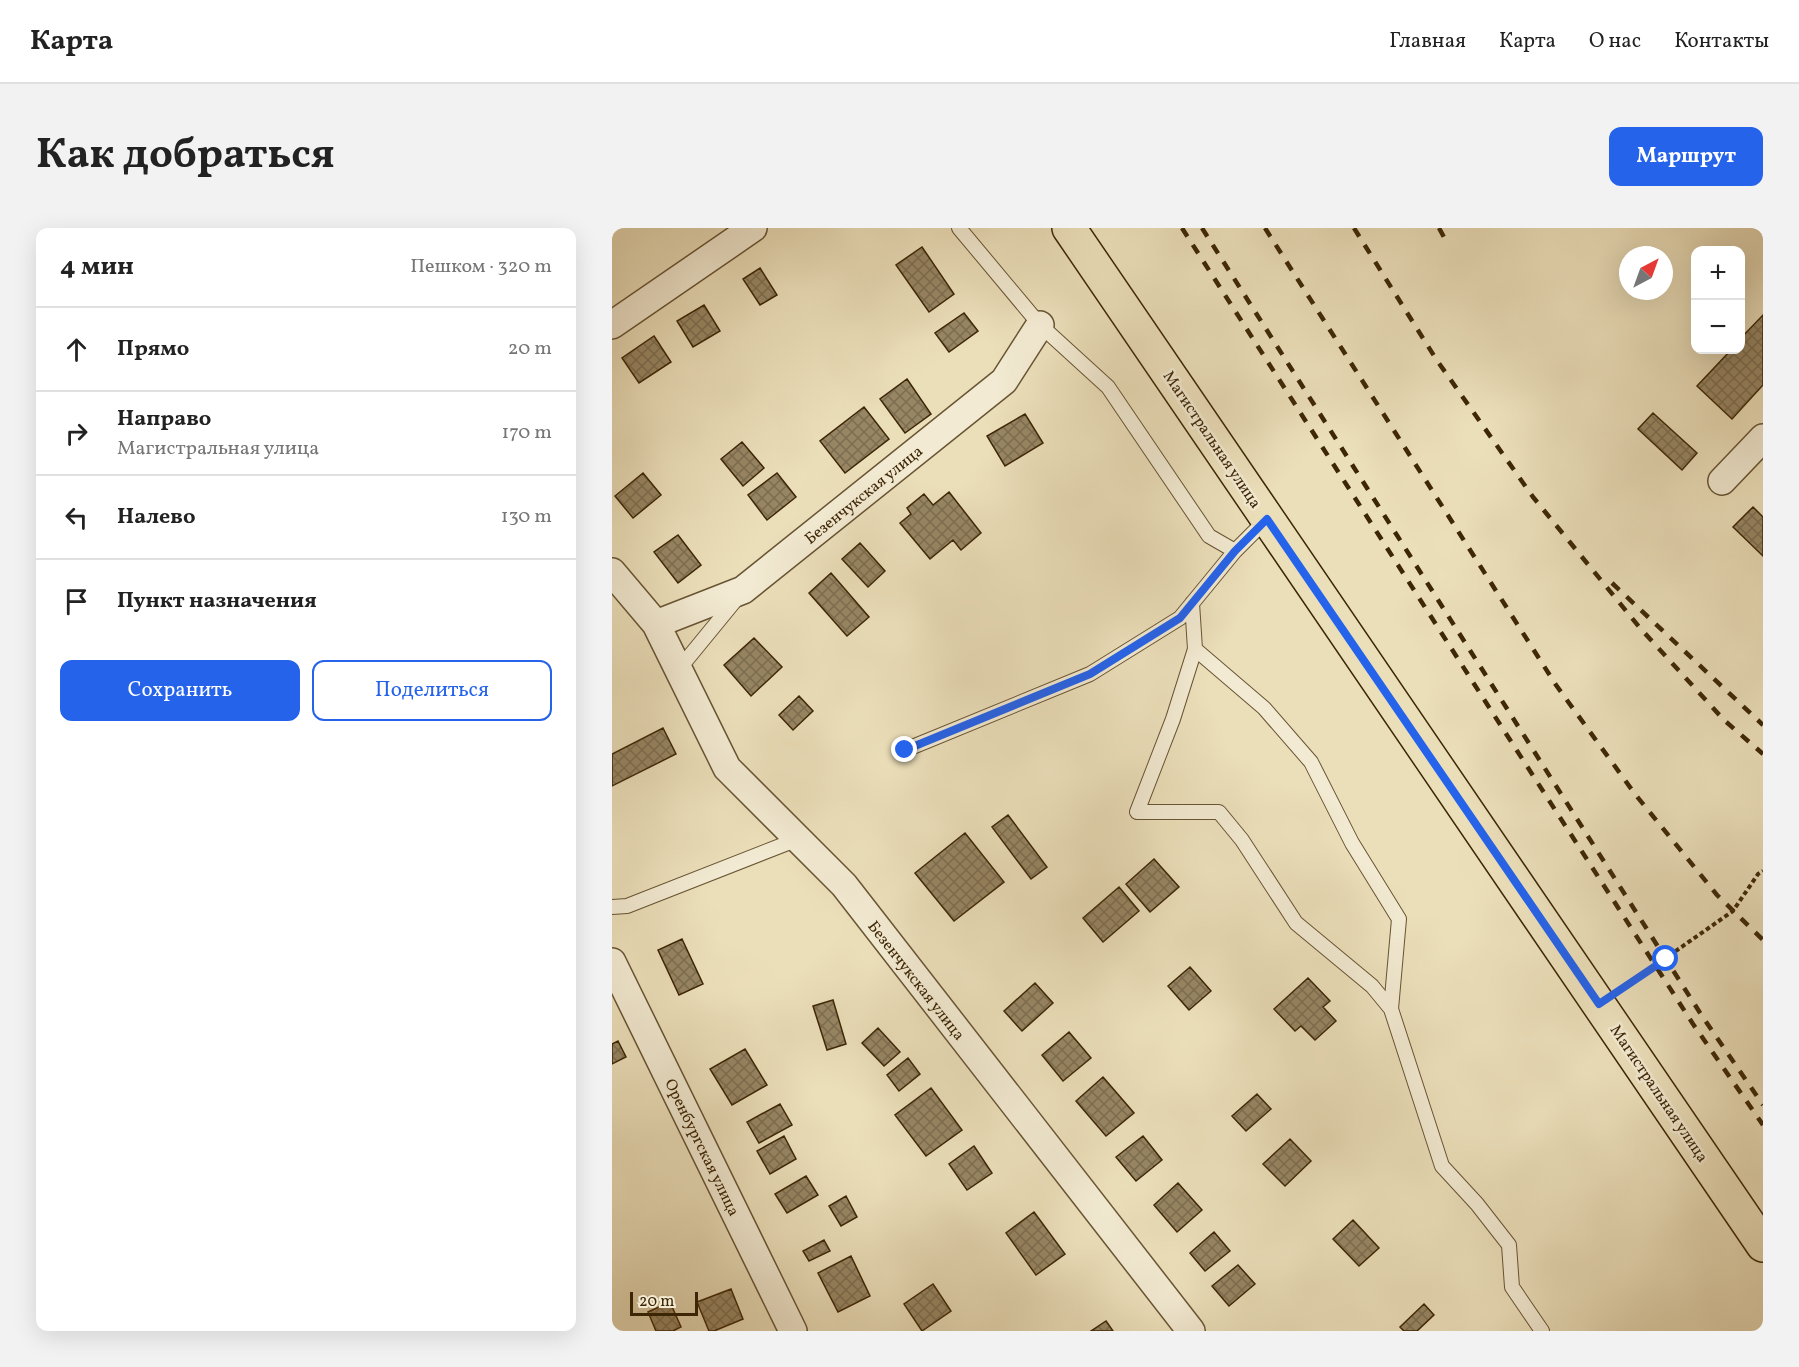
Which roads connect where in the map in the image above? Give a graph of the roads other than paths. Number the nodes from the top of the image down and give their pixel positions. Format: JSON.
{"nodes":[{"id":1,"x":753,"y":228,"type":"edge"},
{"id":2,"x":959,"y":228,"type":"edge"},
{"id":3,"x":1069,"y":228,"type":"edge"},
{"id":4,"x":612,"y":325,"type":"edge"},
{"id":5,"x":1040,"y":325,"type":"junction"},
{"id":6,"x":1763,"y":438,"type":"edge"},
{"id":7,"x":1722,"y":482,"type":"dead end"},
{"id":8,"x":1267,"y":519,"type":"junction"},
{"id":9,"x":1235,"y":551,"type":"junction"},
{"id":10,"x":612,"y":572,"type":"edge"},
{"id":11,"x":743,"y":590,"type":"junction"},
{"id":12,"x":1192,"y":603,"type":"junction"},
{"id":13,"x":656,"y":624,"type":"junction"},
{"id":14,"x":1195,"y":649,"type":"junction"},
{"id":15,"x":679,"y":669,"type":"junction"},
{"id":16,"x":905,"y":750,"type":"dead end"},
{"id":17,"x":798,"y":839,"type":"junction"},
{"id":18,"x":612,"y":907,"type":"edge"},
{"id":19,"x":612,"y":962,"type":"edge"},
{"id":20,"x":1391,"y":1009,"type":"junction"},
{"id":21,"x":1763,"y":1245,"type":"edge"},
{"id":22,"x":793,"y":1331,"type":"edge"},
{"id":23,"x":1191,"y":1331,"type":"edge"},
{"id":24,"x":1542,"y":1331,"type":"edge"}],
"edges":[{"from":1,"to":4,"type":"street"},
{"from":2,"to":5,"type":"lane"},
{"from":3,"to":8,"type":"main road","name":"Магистральная улица"},
{"from":5,"to":9,"type":"lane"},
{"from":5,"to":11,"type":"street","name":"Безенчукская улица"},
{"from":6,"to":7,"type":"street"},
{"from":8,"to":9,"type":"lane"},
{"from":8,"to":21,"type":"main road","name":"Магистральная улица"},
{"from":9,"to":12,"type":"lane"},
{"from":10,"to":13,"type":"street","name":"Безенчукская улица"},
{"from":11,"to":13,"type":"street","name":"Безенчукская улица"},
{"from":11,"to":15,"type":"lane"},
{"from":12,"to":14,"type":"lane"},
{"from":12,"to":16,"type":"lane"},
{"from":13,"to":15,"type":"street","name":"Безенчукская улица"},
{"from":14,"to":20,"type":"lane"},
{"from":14,"to":20,"type":"lane"},
{"from":15,"to":17,"type":"street","name":"Безенчукская улица"},
{"from":17,"to":18,"type":"lane"},
{"from":17,"to":23,"type":"street","name":"Безенчукская улица"},
{"from":19,"to":22,"type":"street","name":"Оренбургская улица"},
{"from":20,"to":24,"type":"lane"}]}
